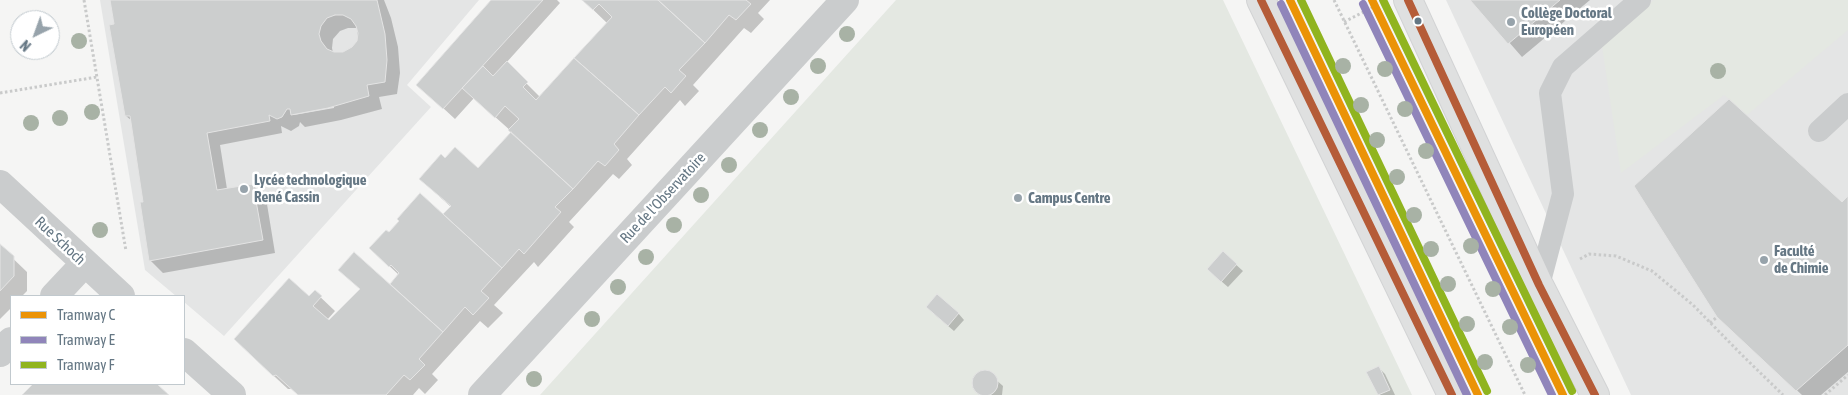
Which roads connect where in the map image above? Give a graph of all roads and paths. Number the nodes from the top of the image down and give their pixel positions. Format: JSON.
{"nodes":[{"id":1,"x":84,"y":0,"type":"edge"},
{"id":2,"x":845,"y":0,"type":"edge"},
{"id":3,"x":1261,"y":0,"type":"edge"},
{"id":4,"x":1334,"y":0,"type":"edge"},
{"id":5,"x":1408,"y":0,"type":"edge"},
{"id":6,"x":1640,"y":0,"type":"edge"},
{"id":7,"x":1375,"y":6,"type":"dead end"},
{"id":8,"x":1344,"y":22,"type":"junction"},
{"id":9,"x":97,"y":77,"type":"junction"},
{"id":10,"x":0,"y":93,"type":"edge"},
{"id":11,"x":1848,"y":104,"type":"edge"},
{"id":12,"x":1820,"y":131,"type":"dead end"},
{"id":13,"x":0,"y":184,"type":"edge"},
{"id":14,"x":85,"y":263,"type":"junction"},
{"id":15,"x":1539,"y":285,"type":"junction"},
{"id":16,"x":113,"y":289,"type":"edge"},
{"id":17,"x":55,"y":295,"type":"edge"},
{"id":18,"x":1717,"y":317,"type":"dead end"},
{"id":19,"x":1710,"y":323,"type":"junction"},
{"id":20,"x":10,"y":342,"type":"edge"},
{"id":21,"x":0,"y":353,"type":"edge"},
{"id":22,"x":185,"y":353,"type":"edge"},
{"id":23,"x":1848,"y":375,"type":"edge"},
{"id":24,"x":232,"y":395,"type":"edge"},
{"id":25,"x":482,"y":395,"type":"edge"},
{"id":26,"x":1452,"y":395,"type":"edge"},
{"id":27,"x":1525,"y":395,"type":"edge"},
{"id":28,"x":1595,"y":395,"type":"edge"},
{"id":29,"x":1783,"y":395,"type":"edge"},
{"id":30,"x":1825,"y":395,"type":"edge"}],
"edges":[{"from":1,"to":9,"type":"path"},
{"from":2,"to":25,"type":"street","name":"Rue de l'Observatoire"},
{"from":3,"to":26,"type":"street"},
{"from":4,"to":8,"type":"path"},
{"from":5,"to":15,"type":"street"},
{"from":6,"to":15,"type":"lane"},
{"from":7,"to":8,"type":"path"},
{"from":8,"to":27,"type":"path"},
{"from":9,"to":10,"type":"path"},
{"from":9,"to":16,"type":"path"},
{"from":11,"to":12,"type":"lane"},
{"from":13,"to":14,"type":"street","name":"Rue Schoch"},
{"from":14,"to":16,"type":"street","name":"Rue Schoch"},
{"from":14,"to":17,"type":"street"},
{"from":15,"to":19,"type":"path"},
{"from":15,"to":28,"type":"street"},
{"from":18,"to":19,"type":"path"},
{"from":19,"to":29,"type":"path"},
{"from":20,"to":21,"type":"street"},
{"from":22,"to":24,"type":"street"},
{"from":23,"to":30,"type":"path"}]}
